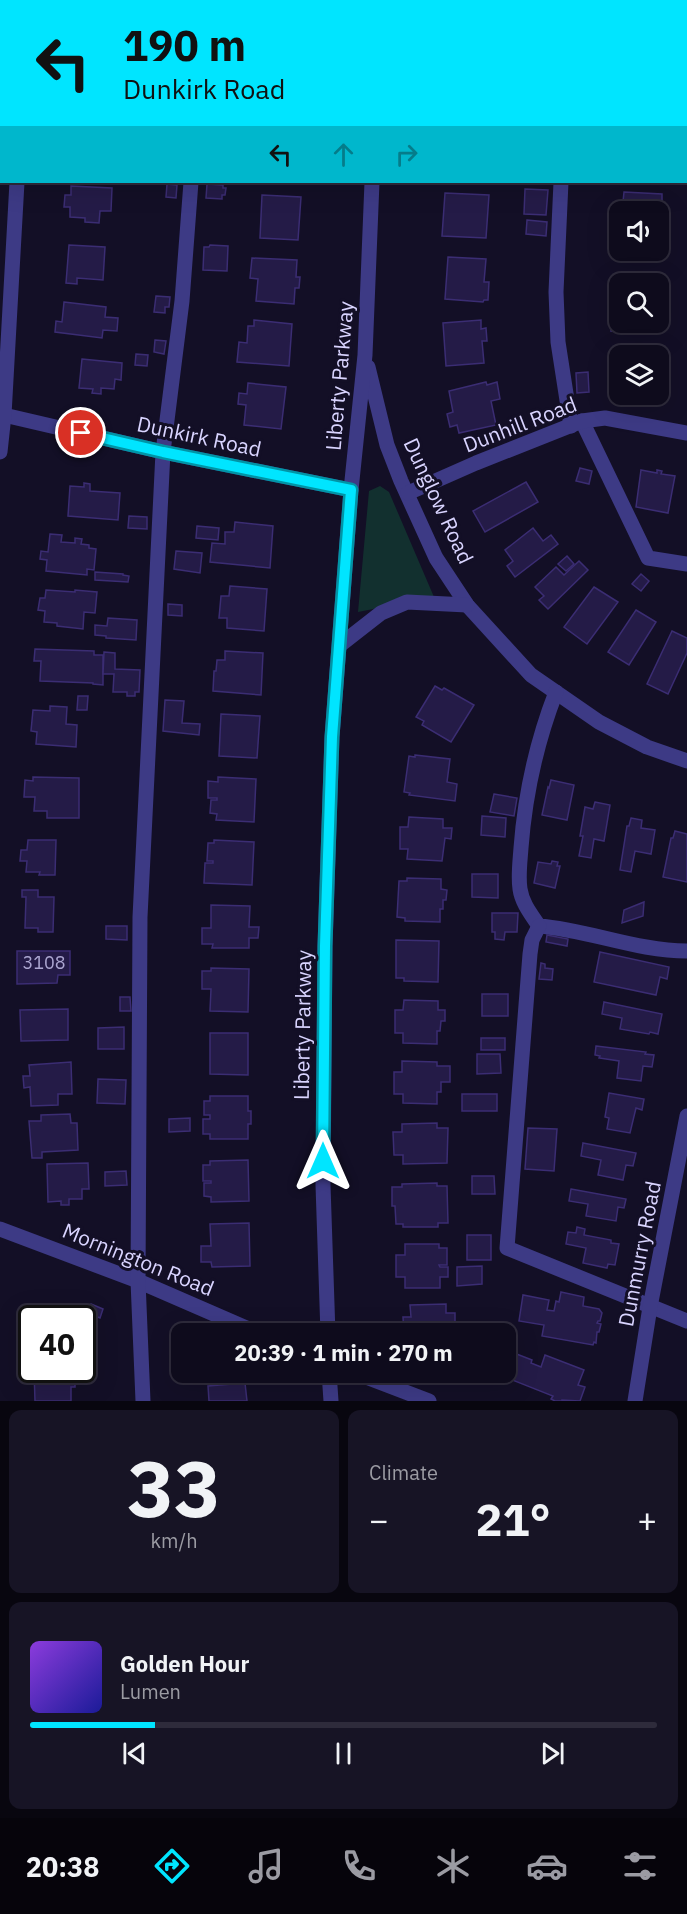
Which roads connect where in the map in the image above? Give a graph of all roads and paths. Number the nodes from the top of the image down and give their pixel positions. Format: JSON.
{"nodes":[{"id":1,"x":17,"y":183,"type":"edge"},
{"id":2,"x":191,"y":183,"type":"edge"},
{"id":3,"x":372,"y":183,"type":"edge"},
{"id":4,"x":561,"y":183,"type":"edge"},
{"id":5,"x":365,"y":355,"type":"junction"},
{"id":6,"x":4,"y":415,"type":"junction"},
{"id":7,"x":576,"y":424,"type":"junction"},
{"id":8,"x":687,"y":433,"type":"edge"},
{"id":9,"x":0,"y":452,"type":"edge"},
{"id":10,"x":163,"y":452,"type":"junction"},
{"id":11,"x":351,"y":490,"type":"junction"},
{"id":12,"x":408,"y":493,"type":"junction"},
{"id":13,"x":687,"y":564,"type":"edge"},
{"id":14,"x":467,"y":605,"type":"junction"},
{"id":15,"x":340,"y":645,"type":"junction"},
{"id":16,"x":556,"y":692,"type":"junction"},
{"id":17,"x":687,"y":761,"type":"edge"},
{"id":18,"x":539,"y":926,"type":"junction"},
{"id":19,"x":687,"y":951,"type":"edge"},
{"id":20,"x":687,"y":1116,"type":"edge"},
{"id":21,"x":0,"y":1228,"type":"edge"},
{"id":22,"x":138,"y":1281,"type":"junction"},
{"id":23,"x":651,"y":1307,"type":"junction"},
{"id":24,"x":687,"y":1321,"type":"edge"},
{"id":25,"x":235,"y":1323,"type":"edge"},
{"id":26,"x":328,"y":1323,"type":"edge"},
{"id":27,"x":330,"y":1383,"type":"edge"},
{"id":28,"x":382,"y":1383,"type":"edge"},
{"id":29,"x":143,"y":1401,"type":"edge"},
{"id":30,"x":331,"y":1401,"type":"edge"},
{"id":31,"x":429,"y":1401,"type":"edge"},
{"id":32,"x":635,"y":1401,"type":"edge"}],
"edges":[{"from":1,"to":6,"type":"street"},
{"from":2,"to":10,"type":"street"},
{"from":3,"to":5,"type":"street","name":"Liberty Parkway"},
{"from":4,"to":7,"type":"street"},
{"from":5,"to":11,"type":"street","name":"Liberty Parkway"},
{"from":5,"to":12,"type":"street","name":"Dunglow Road"},
{"from":6,"to":9,"type":"street"},
{"from":6,"to":10,"type":"street","name":"Dunkirk Road"},
{"from":7,"to":8,"type":"street","name":"Dunhill Road"},
{"from":7,"to":12,"type":"street","name":"Dunhill Road"},
{"from":7,"to":13,"type":"street"},
{"from":10,"to":11,"type":"street","name":"Dunkirk Road"},
{"from":10,"to":22,"type":"street"},
{"from":11,"to":15,"type":"street","name":"Liberty Parkway"},
{"from":12,"to":14,"type":"street","name":"Dunglow Road"},
{"from":14,"to":15,"type":"street"},
{"from":14,"to":16,"type":"street","name":"Dunglow Road"},
{"from":15,"to":26,"type":"street","name":"Liberty Parkway"},
{"from":16,"to":17,"type":"street","name":"Dunglow Road"},
{"from":16,"to":18,"type":"street"},
{"from":18,"to":19,"type":"street"},
{"from":18,"to":23,"type":"street"},
{"from":20,"to":23,"type":"street","name":"Dunmurry Road"},
{"from":21,"to":22,"type":"street","name":"Mornington Road"},
{"from":22,"to":25,"type":"street","name":"Mornington Road"},
{"from":22,"to":29,"type":"street"},
{"from":23,"to":24,"type":"street"},
{"from":23,"to":32,"type":"street","name":"Dunmurry Road"},
{"from":27,"to":30,"type":"street"},
{"from":28,"to":31,"type":"street"}]}
